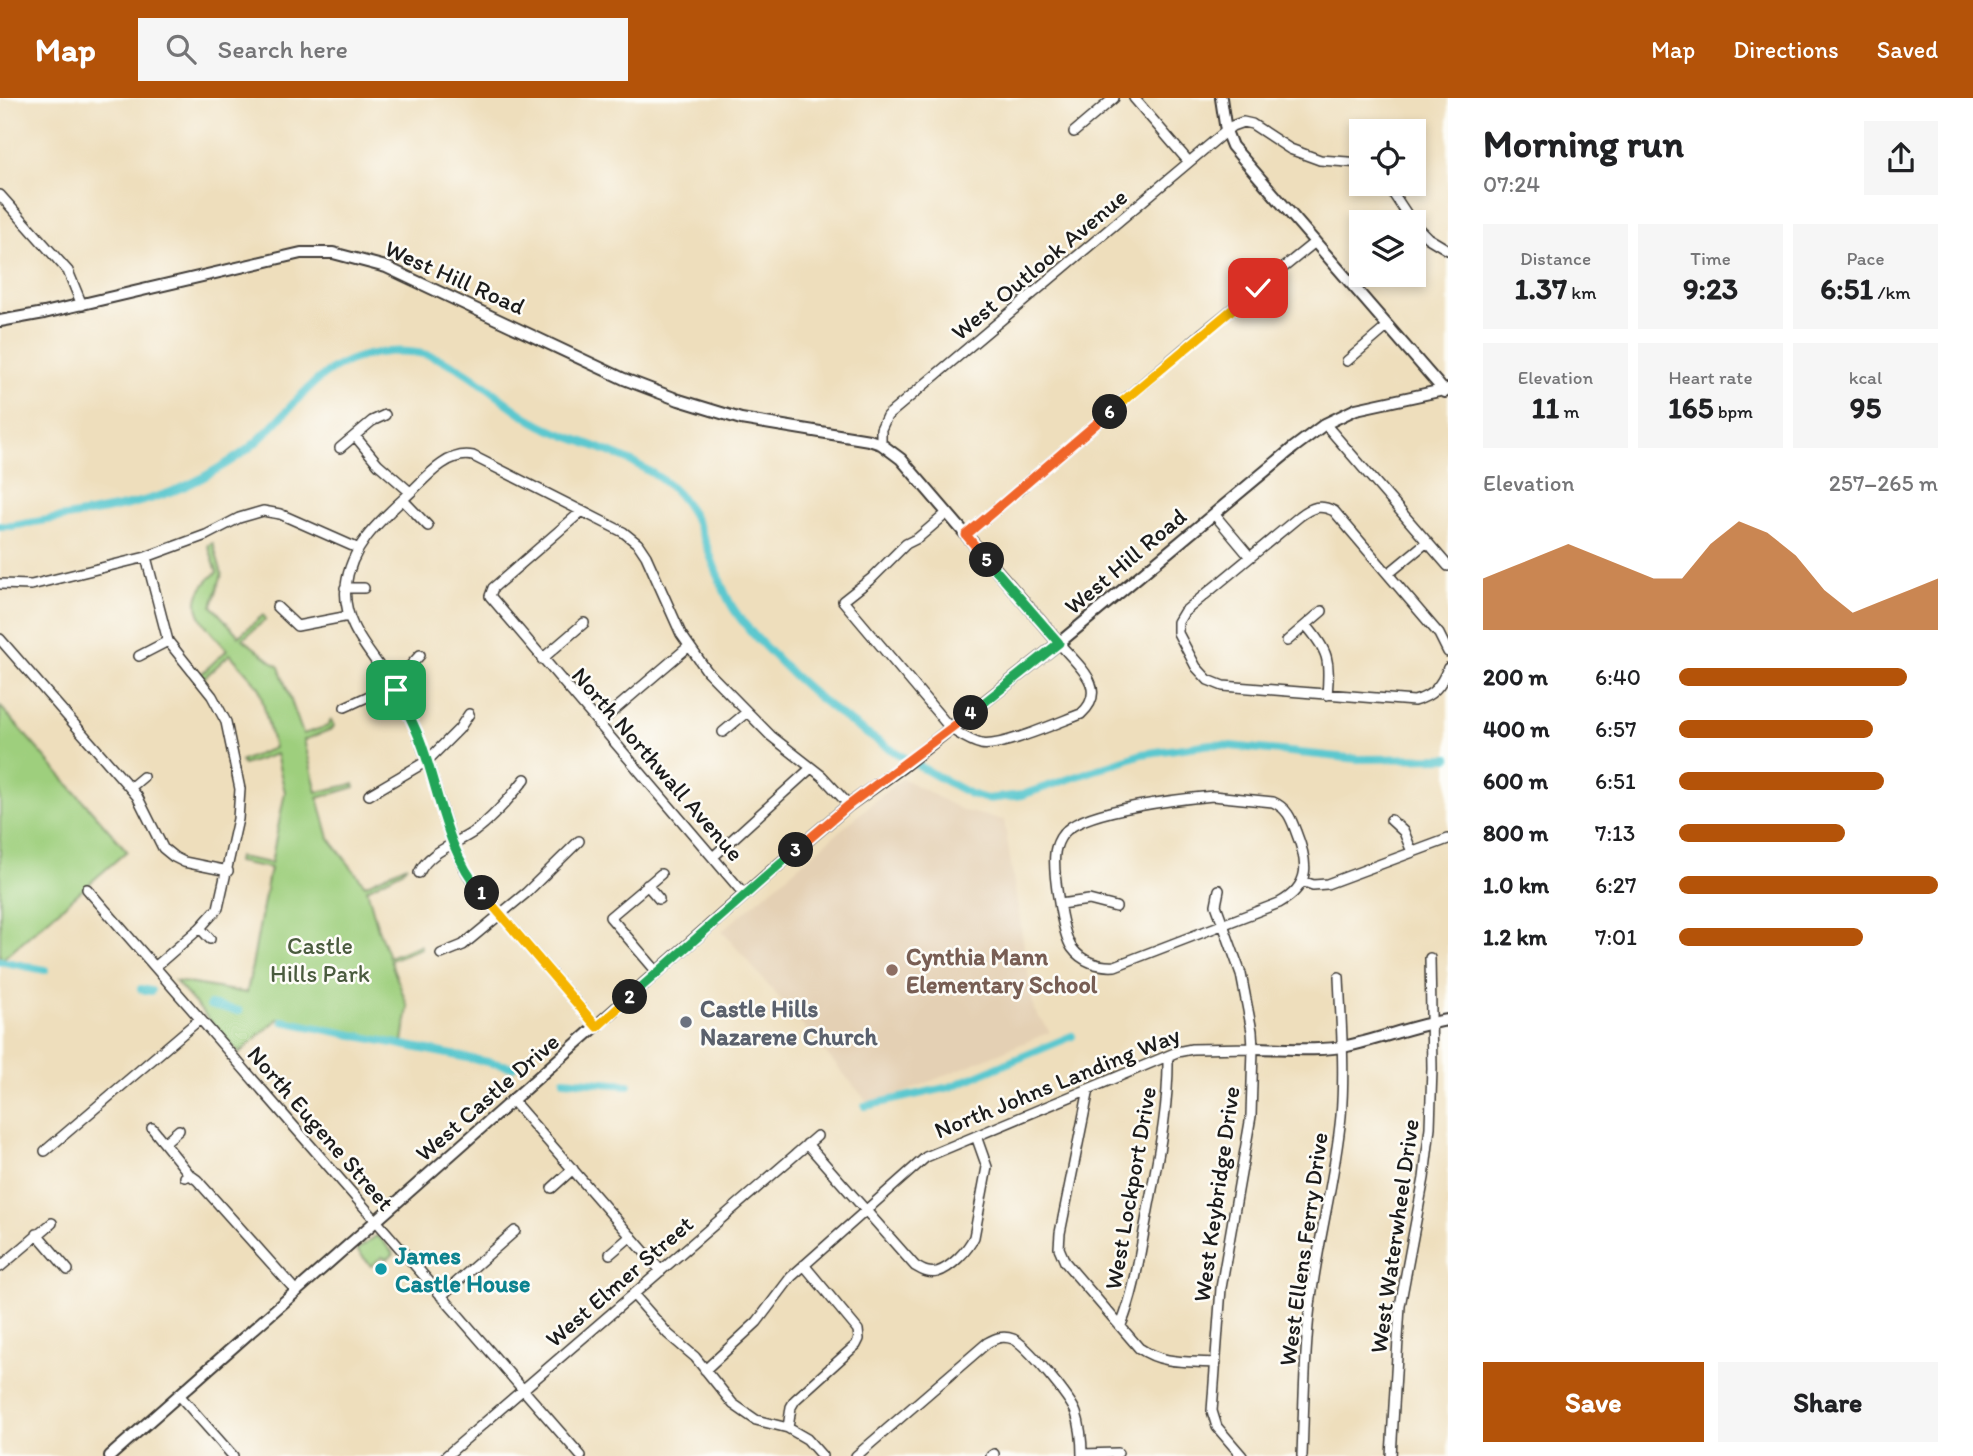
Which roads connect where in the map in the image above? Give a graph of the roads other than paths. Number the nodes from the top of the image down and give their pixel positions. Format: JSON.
{"nodes":[{"id":1,"x":1114,"y":98,"type":"edge"},
{"id":2,"x":1134,"y":98,"type":"edge"},
{"id":3,"x":1221,"y":98,"type":"edge"},
{"id":4,"x":1226,"y":131,"type":"junction"},
{"id":5,"x":1074,"y":132,"type":"dead end"},
{"id":6,"x":1189,"y":162,"type":"junction"},
{"id":7,"x":1349,"y":162,"type":"edge"},
{"id":8,"x":0,"y":195,"type":"edge"},
{"id":9,"x":1426,"y":236,"type":"edge"},
{"id":10,"x":1315,"y":242,"type":"junction"},
{"id":11,"x":1448,"y":250,"type":"edge"},
{"id":12,"x":82,"y":304,"type":"junction"},
{"id":13,"x":0,"y":321,"type":"edge"},
{"id":14,"x":1388,"y":327,"type":"junction"},
{"id":15,"x":1347,"y":360,"type":"dead end"},
{"id":16,"x":1446,"y":392,"type":"edge"},
{"id":17,"x":385,"y":415,"type":"dead end"},
{"id":18,"x":1325,"y":424,"type":"junction"},
{"id":19,"x":355,"y":436,"type":"junction"},
{"id":20,"x":881,"y":444,"type":"junction"},
{"id":21,"x":340,"y":448,"type":"dead end"},
{"id":22,"x":407,"y":496,"type":"junction"},
{"id":23,"x":582,"y":511,"type":"junction"},
{"id":24,"x":947,"y":513,"type":"junction"},
{"id":25,"x":1214,"y":514,"type":"junction"},
{"id":26,"x":428,"y":526,"type":"dead end"},
{"id":27,"x":966,"y":535,"type":"junction"},
{"id":28,"x":1427,"y":542,"type":"junction"},
{"id":29,"x":357,"y":548,"type":"junction"},
{"id":30,"x":146,"y":557,"type":"junction"},
{"id":31,"x":1250,"y":557,"type":"junction"},
{"id":32,"x":1448,"y":566,"type":"edge"},
{"id":33,"x":1388,"y":574,"type":"junction"},
{"id":34,"x":0,"y":584,"type":"edge"},
{"id":35,"x":345,"y":588,"type":"junction"},
{"id":36,"x":364,"y":588,"type":"dead end"},
{"id":37,"x":277,"y":607,"type":"dead end"},
{"id":38,"x":1322,"y":611,"type":"dead end"},
{"id":39,"x":349,"y":616,"type":"junction"},
{"id":40,"x":584,"y":623,"type":"dead end"},
{"id":41,"x":1306,"y":625,"type":"junction"},
{"id":42,"x":0,"y":639,"type":"edge"},
{"id":43,"x":168,"y":641,"type":"junction"},
{"id":44,"x":1287,"y":641,"type":"dead end"},
{"id":45,"x":1059,"y":643,"type":"junction"},
{"id":46,"x":688,"y":647,"type":"junction"},
{"id":47,"x":1448,"y":652,"type":"edge"},
{"id":48,"x":419,"y":655,"type":"dead end"},
{"id":49,"x":139,"y":656,"type":"dead end"},
{"id":50,"x":542,"y":659,"type":"junction"},
{"id":51,"x":1448,"y":668,"type":"edge"},
{"id":52,"x":1445,"y":683,"type":"edge"},
{"id":53,"x":393,"y":685,"type":"junction"},
{"id":54,"x":1327,"y":695,"type":"junction"},
{"id":55,"x":345,"y":707,"type":"dead end"},
{"id":56,"x":747,"y":712,"type":"junction"},
{"id":57,"x":470,"y":714,"type":"dead end"},
{"id":58,"x":598,"y":724,"type":"junction"},
{"id":59,"x":951,"y":729,"type":"junction"},
{"id":60,"x":723,"y":732,"type":"dead end"},
{"id":61,"x":427,"y":761,"type":"junction"},
{"id":62,"x":811,"y":768,"type":"junction"},
{"id":63,"x":143,"y":777,"type":"dead end"},
{"id":64,"x":525,"y":779,"type":"dead end"},
{"id":65,"x":130,"y":788,"type":"junction"},
{"id":66,"x":369,"y":795,"type":"dead end"},
{"id":67,"x":849,"y":805,"type":"junction"},
{"id":68,"x":1391,"y":820,"type":"dead end"},
{"id":69,"x":1448,"y":839,"type":"edge"},
{"id":70,"x":579,"y":841,"type":"dead end"},
{"id":71,"x":452,"y":844,"type":"junction"},
{"id":72,"x":1412,"y":852,"type":"junction"},
{"id":73,"x":713,"y":857,"type":"junction"},
{"id":74,"x":228,"y":870,"type":"junction"},
{"id":75,"x":419,"y":873,"type":"dead end"},
{"id":76,"x":661,"y":874,"type":"dead end"},
{"id":77,"x":1302,"y":881,"type":"junction"},
{"id":78,"x":647,"y":885,"type":"junction"},
{"id":79,"x":87,"y":889,"type":"dead end"},
{"id":80,"x":1219,"y":890,"type":"dead end"},
{"id":81,"x":744,"y":894,"type":"junction"},
{"id":82,"x":659,"y":899,"type":"dead end"},
{"id":83,"x":1060,"y":904,"type":"junction"},
{"id":84,"x":1116,"y":906,"type":"dead end"},
{"id":85,"x":500,"y":913,"type":"junction"},
{"id":86,"x":1223,"y":925,"type":"junction"},
{"id":87,"x":200,"y":928,"type":"junction"},
{"id":88,"x":209,"y":939,"type":"dead end"},
{"id":89,"x":441,"y":954,"type":"dead end"},
{"id":90,"x":1430,"y":958,"type":"dead end"},
{"id":91,"x":155,"y":967,"type":"junction"},
{"id":92,"x":658,"y":973,"type":"junction"},
{"id":93,"x":1339,"y":977,"type":"dead end"},
{"id":94,"x":200,"y":1019,"type":"junction"},
{"id":95,"x":1448,"y":1020,"type":"edge"},
{"id":96,"x":1430,"y":1022,"type":"junction"},
{"id":97,"x":597,"y":1027,"type":"junction"},
{"id":98,"x":1342,"y":1047,"type":"junction"},
{"id":99,"x":1253,"y":1048,"type":"junction"},
{"id":100,"x":1168,"y":1056,"type":"junction"},
{"id":101,"x":1089,"y":1089,"type":"junction"},
{"id":102,"x":513,"y":1101,"type":"junction"},
{"id":103,"x":152,"y":1128,"type":"dead end"},
{"id":104,"x":179,"y":1130,"type":"dead end"},
{"id":105,"x":817,"y":1136,"type":"dead end"},
{"id":106,"x":976,"y":1136,"type":"junction"},
{"id":107,"x":165,"y":1142,"type":"junction"},
{"id":108,"x":807,"y":1144,"type":"junction"},
{"id":109,"x":45,"y":1151,"type":"dead end"},
{"id":110,"x":573,"y":1170,"type":"junction"},
{"id":111,"x":552,"y":1188,"type":"dead end"},
{"id":112,"x":866,"y":1209,"type":"junction"},
{"id":113,"x":377,"y":1222,"type":"junction"},
{"id":114,"x":52,"y":1223,"type":"dead end"},
{"id":115,"x":515,"y":1231,"type":"dead end"},
{"id":116,"x":37,"y":1234,"type":"junction"},
{"id":117,"x":631,"y":1236,"type":"junction"},
{"id":118,"x":610,"y":1254,"type":"dead end"},
{"id":119,"x":804,"y":1265,"type":"junction"},
{"id":120,"x":0,"y":1266,"type":"edge"},
{"id":121,"x":68,"y":1270,"type":"dead end"},
{"id":122,"x":661,"y":1271,"type":"junction"},
{"id":123,"x":297,"y":1292,"type":"junction"},
{"id":124,"x":634,"y":1294,"type":"junction"},
{"id":125,"x":441,"y":1296,"type":"junction"},
{"id":126,"x":1121,"y":1325,"type":"junction"},
{"id":127,"x":1216,"y":1363,"type":"junction"},
{"id":128,"x":705,"y":1370,"type":"junction"},
{"id":129,"x":522,"y":1390,"type":"junction"},
{"id":130,"x":179,"y":1395,"type":"junction"},
{"id":131,"x":788,"y":1428,"type":"junction"},
{"id":132,"x":1118,"y":1453,"type":"dead end"},
{"id":133,"x":227,"y":1454,"type":"edge"},
{"id":134,"x":1082,"y":1455,"type":"edge"},
{"id":135,"x":110,"y":1456,"type":"edge"},
{"id":136,"x":446,"y":1456,"type":"edge"},
{"id":137,"x":581,"y":1456,"type":"edge"},
{"id":138,"x":821,"y":1456,"type":"edge"},
{"id":139,"x":856,"y":1456,"type":"edge"},
{"id":140,"x":1242,"y":1456,"type":"edge"},
{"id":141,"x":1302,"y":1456,"type":"edge"},
{"id":142,"x":1391,"y":1456,"type":"edge"}],
"edges":[{"from":1,"to":5,"type":"street"},
{"from":2,"to":6,"type":"street"},
{"from":3,"to":4,"type":"street"},
{"from":4,"to":6,"type":"street","name":"West Outlook Avenue"},
{"from":4,"to":7,"type":"street"},
{"from":4,"to":10,"type":"street"},
{"from":6,"to":20,"type":"street","name":"West Outlook Avenue"},
{"from":8,"to":12,"type":"street"},
{"from":9,"to":11,"type":"street"},
{"from":10,"to":14,"type":"street"},
{"from":10,"to":27,"type":"street"},
{"from":12,"to":13,"type":"street","name":"West Hill Road"},
{"from":12,"to":20,"type":"street","name":"West Hill Road"},
{"from":14,"to":15,"type":"street"},
{"from":14,"to":16,"type":"street"},
{"from":16,"to":18,"type":"street","name":"West Hill Road"},
{"from":17,"to":19,"type":"street"},
{"from":18,"to":25,"type":"street","name":"West Hill Road"},
{"from":18,"to":28,"type":"street"},
{"from":19,"to":21,"type":"street"},
{"from":19,"to":22,"type":"street"},
{"from":20,"to":24,"type":"street","name":"West Hill Road"},
{"from":22,"to":23,"type":"street"},
{"from":22,"to":26,"type":"street"},
{"from":22,"to":29,"type":"street"},
{"from":23,"to":46,"type":"street"},
{"from":23,"to":50,"type":"street","name":"North Northwall Avenue"},
{"from":24,"to":27,"type":"street","name":"West Hill Road"},
{"from":24,"to":59,"type":"street"},
{"from":25,"to":31,"type":"street"},
{"from":25,"to":45,"type":"street","name":"West Hill Road"},
{"from":27,"to":45,"type":"street","name":"West Hill Road"},
{"from":28,"to":32,"type":"street"},
{"from":28,"to":33,"type":"street"},
{"from":29,"to":30,"type":"street"},
{"from":29,"to":35,"type":"street"},
{"from":30,"to":34,"type":"street"},
{"from":30,"to":43,"type":"street"},
{"from":31,"to":33,"type":"street"},
{"from":31,"to":54,"type":"street"},
{"from":33,"to":47,"type":"street"},
{"from":35,"to":36,"type":"street"},
{"from":35,"to":39,"type":"street"},
{"from":37,"to":39,"type":"street"},
{"from":38,"to":41,"type":"street"},
{"from":39,"to":53,"type":"street"},
{"from":40,"to":50,"type":"street","name":"North Northwall Avenue"},
{"from":41,"to":44,"type":"street"},
{"from":41,"to":54,"type":"street"},
{"from":42,"to":65,"type":"street"},
{"from":43,"to":49,"type":"street"},
{"from":43,"to":74,"type":"street"},
{"from":45,"to":59,"type":"street","name":"West Castle Drive"},
{"from":45,"to":59,"type":"street"},
{"from":46,"to":56,"type":"street"},
{"from":46,"to":58,"type":"street"},
{"from":48,"to":53,"type":"street"},
{"from":50,"to":58,"type":"street","name":"North Northwall Avenue"},
{"from":51,"to":52,"type":"street"},
{"from":52,"to":54,"type":"street"},
{"from":53,"to":55,"type":"street"},
{"from":53,"to":61,"type":"street"},
{"from":56,"to":60,"type":"street"},
{"from":56,"to":62,"type":"street"},
{"from":57,"to":61,"type":"street"},
{"from":58,"to":73,"type":"street","name":"North Northwall Avenue"},
{"from":59,"to":67,"type":"street","name":"West Castle Drive"},
{"from":61,"to":66,"type":"street"},
{"from":61,"to":71,"type":"street"},
{"from":62,"to":67,"type":"street"},
{"from":62,"to":73,"type":"street"},
{"from":63,"to":65,"type":"street"},
{"from":64,"to":71,"type":"street"},
{"from":65,"to":74,"type":"street"},
{"from":67,"to":81,"type":"street","name":"West Castle Drive"},
{"from":68,"to":72,"type":"street"},
{"from":69,"to":72,"type":"street"},
{"from":70,"to":85,"type":"street"},
{"from":71,"to":75,"type":"street"},
{"from":71,"to":85,"type":"street"},
{"from":72,"to":77,"type":"street"},
{"from":73,"to":81,"type":"street","name":"North Northwall Avenue"},
{"from":74,"to":87,"type":"street"},
{"from":76,"to":78,"type":"street"},
{"from":77,"to":83,"type":"street"},
{"from":77,"to":86,"type":"street"},
{"from":78,"to":82,"type":"street"},
{"from":78,"to":92,"type":"street"},
{"from":79,"to":91,"type":"street","name":"North Eugene Street"},
{"from":80,"to":86,"type":"street","name":"West Keybridge Drive"},
{"from":81,"to":92,"type":"street","name":"West Castle Drive"},
{"from":83,"to":84,"type":"street"},
{"from":83,"to":86,"type":"street"},
{"from":85,"to":89,"type":"street"},
{"from":85,"to":97,"type":"street"},
{"from":86,"to":99,"type":"street","name":"West Keybridge Drive"},
{"from":87,"to":88,"type":"street"},
{"from":87,"to":91,"type":"street"},
{"from":90,"to":96,"type":"street","name":"West Waterwheel Drive"},
{"from":91,"to":94,"type":"street","name":"North Eugene Street"},
{"from":92,"to":97,"type":"street","name":"West Castle Drive"},
{"from":93,"to":98,"type":"street","name":"West Ellens Ferry Drive"},
{"from":94,"to":109,"type":"street"},
{"from":94,"to":113,"type":"street","name":"North Eugene Street"},
{"from":95,"to":96,"type":"street","name":"North Johns Landing Way"},
{"from":96,"to":98,"type":"street","name":"North Johns Landing Way"},
{"from":96,"to":142,"type":"street","name":"West Waterwheel Drive"},
{"from":97,"to":102,"type":"street","name":"West Castle Drive"},
{"from":98,"to":99,"type":"street","name":"North Johns Landing Way"},
{"from":98,"to":141,"type":"street","name":"West Ellens Ferry Drive"},
{"from":99,"to":100,"type":"street","name":"North Johns Landing Way"},
{"from":99,"to":127,"type":"street","name":"West Keybridge Drive"},
{"from":100,"to":101,"type":"street","name":"North Johns Landing Way"},
{"from":100,"to":126,"type":"street","name":"West Lockport Drive"},
{"from":101,"to":106,"type":"street","name":"North Johns Landing Way"},
{"from":101,"to":126,"type":"street"},
{"from":102,"to":110,"type":"street"},
{"from":102,"to":113,"type":"street","name":"West Castle Drive"},
{"from":103,"to":107,"type":"street"},
{"from":104,"to":107,"type":"street"},
{"from":105,"to":108,"type":"street","name":"West Elmer Street"},
{"from":106,"to":112,"type":"street","name":"North Johns Landing Way"},
{"from":106,"to":112,"type":"street"},
{"from":107,"to":123,"type":"street"},
{"from":108,"to":112,"type":"street"},
{"from":108,"to":122,"type":"street","name":"West Elmer Street"},
{"from":110,"to":111,"type":"street"},
{"from":110,"to":117,"type":"street"},
{"from":112,"to":119,"type":"street","name":"North Johns Landing Way"},
{"from":113,"to":123,"type":"street","name":"West Castle Drive"},
{"from":113,"to":125,"type":"street","name":"North Eugene Street"},
{"from":114,"to":116,"type":"street"},
{"from":115,"to":125,"type":"street"},
{"from":116,"to":120,"type":"street"},
{"from":116,"to":121,"type":"street"},
{"from":117,"to":118,"type":"street"},
{"from":117,"to":122,"type":"street"},
{"from":119,"to":128,"type":"street","name":"North Johns Landing Way"},
{"from":119,"to":131,"type":"street"},
{"from":122,"to":124,"type":"street","name":"West Elmer Street"},
{"from":123,"to":130,"type":"street","name":"West Castle Drive"},
{"from":124,"to":128,"type":"street"},
{"from":124,"to":129,"type":"street","name":"West Elmer Street"},
{"from":125,"to":129,"type":"street","name":"North Eugene Street"},
{"from":126,"to":127,"type":"street"},
{"from":127,"to":140,"type":"street","name":"West Keybridge Drive"},
{"from":128,"to":131,"type":"street"},
{"from":129,"to":136,"type":"street","name":"West Elmer Street"},
{"from":129,"to":137,"type":"street","name":"North Eugene Street"},
{"from":130,"to":133,"type":"street"},
{"from":130,"to":135,"type":"street","name":"West Castle Drive"},
{"from":131,"to":138,"type":"street"},
{"from":132,"to":134,"type":"street"},
{"from":134,"to":139,"type":"street"}]}
